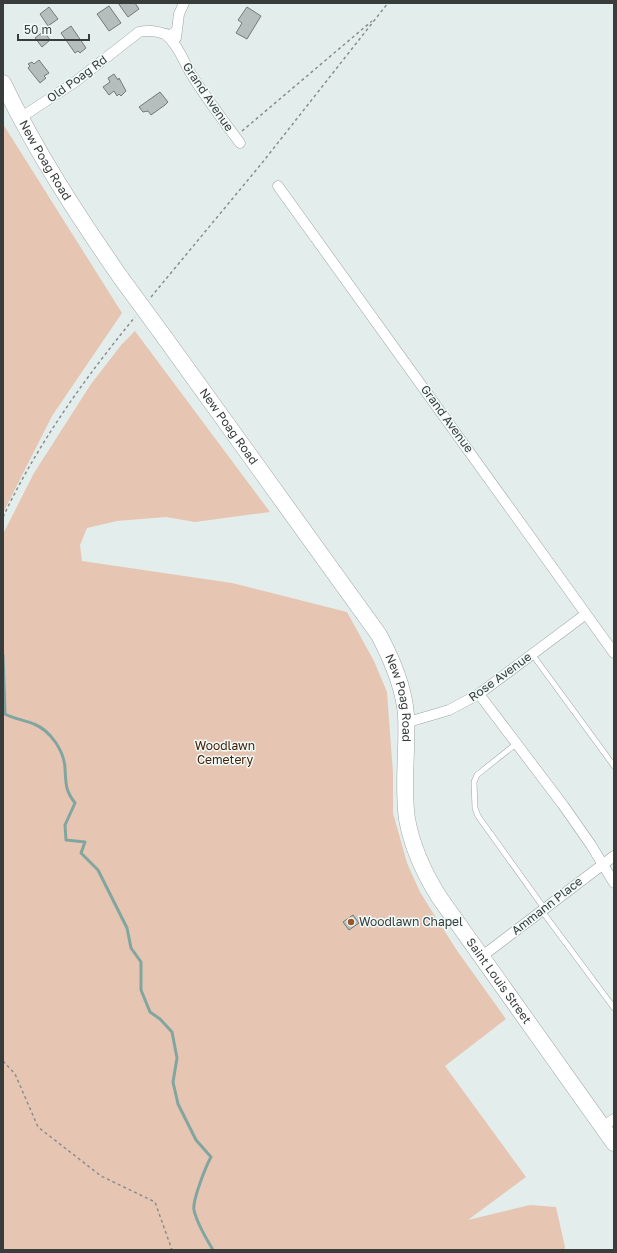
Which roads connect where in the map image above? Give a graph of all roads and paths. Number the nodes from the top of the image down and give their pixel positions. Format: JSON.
{"nodes":[{"id":1,"x":184,"y":3,"type":"edge"},
{"id":2,"x":388,"y":3,"type":"edge"},
{"id":3,"x":376,"y":18,"type":"junction"},
{"id":4,"x":176,"y":31,"type":"junction"},
{"id":5,"x":165,"y":34,"type":"junction"},
{"id":6,"x":179,"y":50,"type":"junction"},
{"id":7,"x":3,"y":83,"type":"edge"},
{"id":8,"x":20,"y":118,"type":"junction"},
{"id":9,"x":233,"y":134,"type":"junction"},
{"id":10,"x":240,"y":143,"type":"dead end"},
{"id":11,"x":278,"y":186,"type":"dead end"},
{"id":12,"x":148,"y":300,"type":"dead end"},
{"id":13,"x":139,"y":312,"type":"dead end"},
{"id":14,"x":3,"y":517,"type":"edge"},
{"id":15,"x":586,"y":614,"type":"junction"},
{"id":16,"x":614,"y":653,"type":"edge"},
{"id":17,"x":532,"y":654,"type":"junction"},
{"id":18,"x":479,"y":694,"type":"junction"},
{"id":19,"x":405,"y":723,"type":"junction"},
{"id":20,"x":517,"y":743,"type":"junction"},
{"id":21,"x":614,"y":766,"type":"edge"},
{"id":22,"x":405,"y":785,"type":"joint"},
{"id":23,"x":614,"y":856,"type":"edge"},
{"id":24,"x":602,"y":864,"type":"junction"},
{"id":25,"x":614,"y":883,"type":"edge"},
{"id":26,"x":543,"y":909,"type":"junction"},
{"id":27,"x":481,"y":957,"type":"junction"},
{"id":28,"x":614,"y":1008,"type":"edge"},
{"id":29,"x":3,"y":1061,"type":"edge"},
{"id":30,"x":608,"y":1123,"type":"edge"},
{"id":31,"x":614,"y":1143,"type":"edge"},
{"id":32,"x":172,"y":1250,"type":"edge"}],
"edges":[{"from":1,"to":4,"type":"street"},
{"from":2,"to":3,"type":"path"},
{"from":3,"to":9,"type":"path"},
{"from":3,"to":12,"type":"path"},
{"from":4,"to":5,"type":"street","name":"Old Poag Rd"},
{"from":4,"to":6,"type":"street","name":"Grand Avenue"},
{"from":5,"to":6,"type":"street","name":"Grand Avenue"},
{"from":5,"to":8,"type":"street","name":"Old Poag Rd"},
{"from":6,"to":9,"type":"street","name":"Grand Avenue"},
{"from":7,"to":8,"type":"main road","name":"New Poag Road"},
{"from":8,"to":19,"type":"main road","name":"New Poag Road","bridge":true},
{"from":9,"to":10,"type":"street","name":"Grand Avenue"},
{"from":11,"to":15,"type":"street","name":"Grand Avenue"},
{"from":13,"to":14,"type":"path"},
{"from":15,"to":16,"type":"street","name":"Grand Avenue"},
{"from":15,"to":17,"type":"street","name":"Rose Avenue"},
{"from":17,"to":18,"type":"street","name":"Rose Avenue"},
{"from":17,"to":21,"type":"lane"},
{"from":18,"to":19,"type":"street","name":"Rose Avenue"},
{"from":18,"to":20,"type":"street"},
{"from":19,"to":22,"type":"main road","name":"New Poag Road"},
{"from":20,"to":24,"type":"street"},
{"from":20,"to":26,"type":"lane"},
{"from":22,"to":27,"type":"main road","name":"Saint Louis Street"},
{"from":23,"to":24,"type":"street","name":"Ammann Place"},
{"from":24,"to":25,"type":"street"},
{"from":24,"to":26,"type":"street","name":"Ammann Place"},
{"from":26,"to":27,"type":"street","name":"Ammann Place"},
{"from":26,"to":28,"type":"lane"},
{"from":27,"to":30,"type":"main road","name":"Saint Louis Street"},
{"from":29,"to":32,"type":"path"},
{"from":30,"to":31,"type":"main road","name":"Saint Louis Street"}]}
